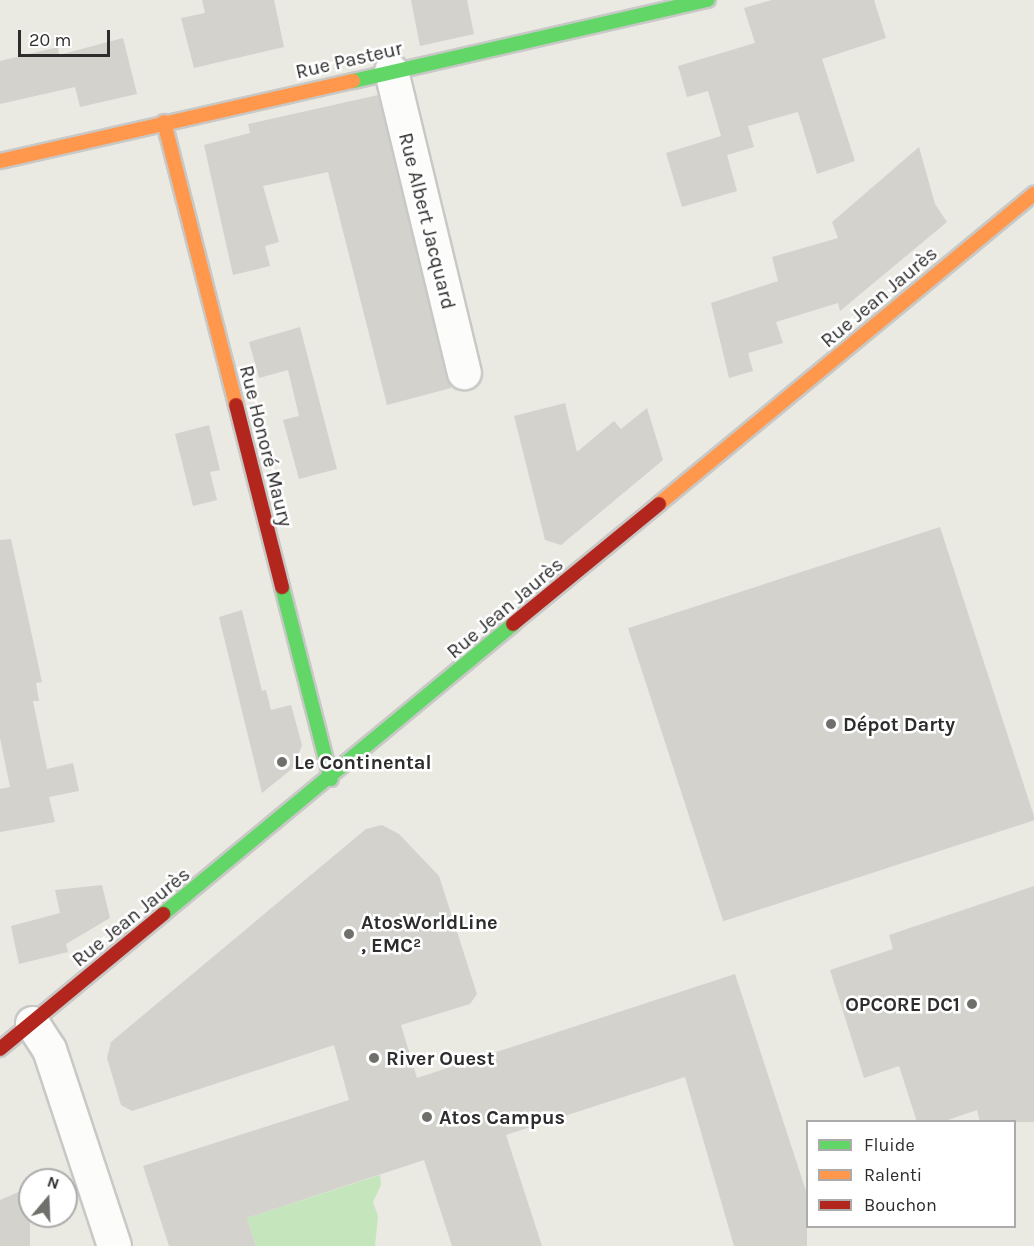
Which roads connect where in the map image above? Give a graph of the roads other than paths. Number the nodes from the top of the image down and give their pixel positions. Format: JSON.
{"nodes":[{"id":1,"x":708,"y":0,"type":"edge"},
{"id":2,"x":391,"y":71,"type":"junction"},
{"id":3,"x":164,"y":122,"type":"junction"},
{"id":4,"x":0,"y":161,"type":"edge"},
{"id":5,"x":1034,"y":194,"type":"edge"},
{"id":6,"x":464,"y":372,"type":"dead end"},
{"id":7,"x":331,"y":779,"type":"junction"},
{"id":8,"x":32,"y":1023,"type":"junction"},
{"id":9,"x":0,"y":1049,"type":"edge"},
{"id":10,"x":114,"y":1246,"type":"edge"}],
"edges":[{"from":1,"to":2,"type":"street","name":"Rue Pasteur"},
{"from":2,"to":3,"type":"street","name":"Rue Pasteur"},
{"from":2,"to":6,"type":"street","name":"Rue Albert Jacquard"},
{"from":3,"to":4,"type":"street","name":"Rue Pasteur"},
{"from":3,"to":7,"type":"street","name":"Rue Honoré Maury"},
{"from":5,"to":7,"type":"street","name":"Rue Jean Jaurès"},
{"from":7,"to":8,"type":"street","name":"Rue Jean Jaurès"},
{"from":8,"to":9,"type":"street","name":"Rue Jean Jaurès"},
{"from":8,"to":10,"type":"street"}]}
